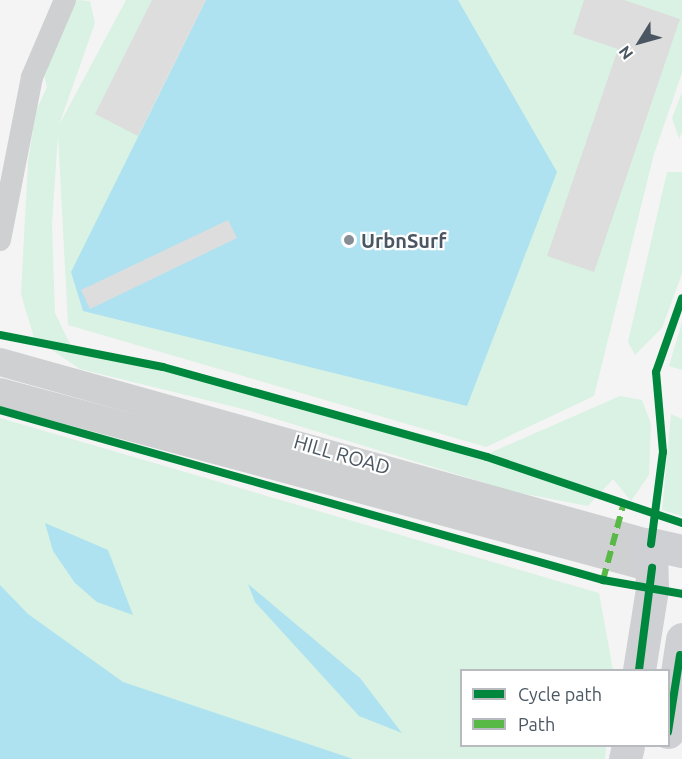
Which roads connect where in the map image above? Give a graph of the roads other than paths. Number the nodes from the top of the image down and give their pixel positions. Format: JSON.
{"nodes":[{"id":1,"x":65,"y":0,"type":"edge"},
{"id":2,"x":0,"y":240,"type":"edge"},
{"id":3,"x":0,"y":362,"type":"edge"},
{"id":4,"x":0,"y":392,"type":"edge"},
{"id":5,"x":667,"y":559,"type":"edge"},
{"id":6,"x":681,"y":649,"type":"edge"},
{"id":7,"x":639,"y":669,"type":"edge"},
{"id":8,"x":670,"y":725,"type":"edge"}],
"edges":[{"from":1,"to":2,"type":"street"},
{"from":3,"to":5,"type":"street","name":"HILL ROAD"},
{"from":4,"to":5,"type":"street","name":"HILL ROAD"},
{"from":5,"to":7,"type":"main road"},
{"from":6,"to":8,"type":"main road"}]}
